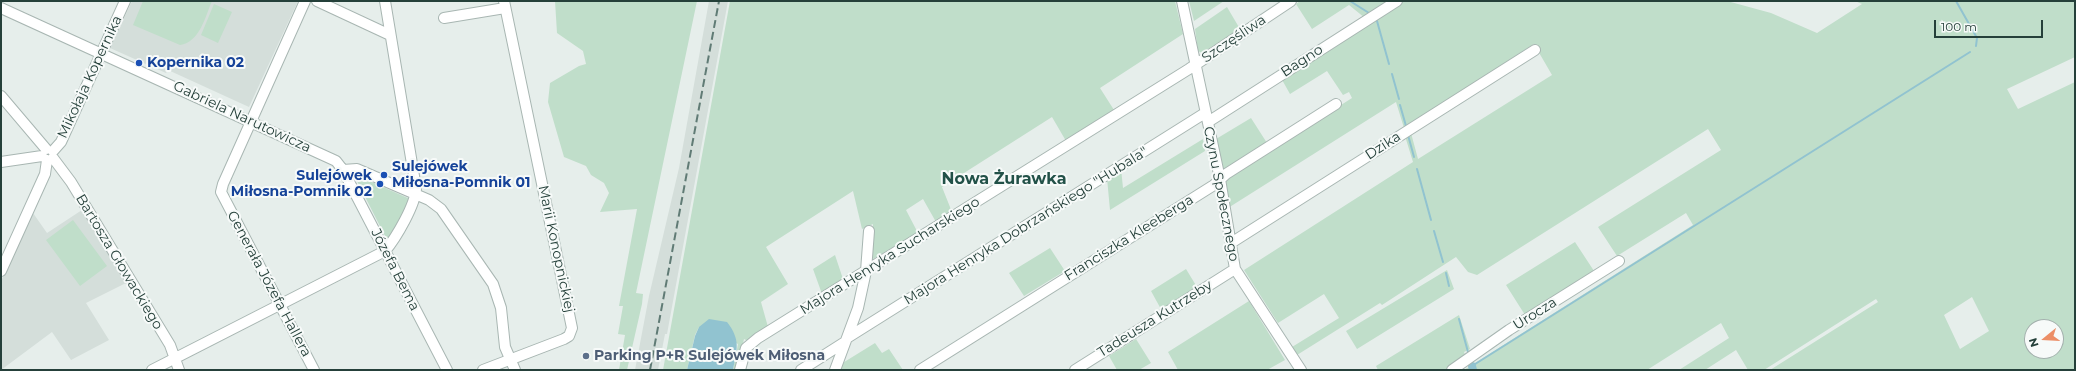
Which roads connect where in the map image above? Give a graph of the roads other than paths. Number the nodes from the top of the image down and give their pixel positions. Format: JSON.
{"nodes":[{"id":1,"x":125,"y":1,"type":"edge"},
{"id":2,"x":305,"y":1,"type":"edge"},
{"id":3,"x":317,"y":1,"type":"edge"},
{"id":4,"x":385,"y":1,"type":"edge"},
{"id":5,"x":1182,"y":1,"type":"edge"},
{"id":6,"x":1291,"y":1,"type":"edge"},
{"id":7,"x":1397,"y":1,"type":"edge"},
{"id":8,"x":505,"y":4,"type":"edge"},
{"id":9,"x":1,"y":8,"type":"edge"},
{"id":10,"x":387,"y":18,"type":"junction"},
{"id":11,"x":444,"y":18,"type":"dead end"},
{"id":12,"x":374,"y":27,"type":"junction"},
{"id":13,"x":390,"y":34,"type":"junction"},
{"id":14,"x":1535,"y":50,"type":"dead end"},
{"id":15,"x":102,"y":53,"type":"junction"},
{"id":16,"x":1196,"y":64,"type":"junction"},
{"id":17,"x":1,"y":96,"type":"edge"},
{"id":18,"x":1336,"y":104,"type":"dead end"},
{"id":19,"x":1206,"y":118,"type":"junction"},
{"id":20,"x":250,"y":121,"type":"junction"},
{"id":21,"x":48,"y":155,"type":"junction"},
{"id":22,"x":1,"y":162,"type":"edge"},
{"id":23,"x":343,"y":170,"type":"junction"},
{"id":24,"x":1220,"y":179,"type":"junction"},
{"id":25,"x":416,"y":194,"type":"junction"},
{"id":26,"x":870,"y":231,"type":"dead end"},
{"id":27,"x":1231,"y":243,"type":"junction"},
{"id":28,"x":385,"y":251,"type":"junction"},
{"id":29,"x":3,"y":261,"type":"edge"},
{"id":30,"x":1619,"y":261,"type":"dead end"},
{"id":31,"x":1236,"y":268,"type":"junction"},
{"id":32,"x":1,"y":271,"type":"edge"},
{"id":33,"x":866,"y":271,"type":"junction"},
{"id":34,"x":279,"y":304,"type":"junction"},
{"id":35,"x":846,"y":340,"type":"junction"},
{"id":36,"x":176,"y":358,"type":"junction"},
{"id":37,"x":510,"y":359,"type":"junction"},
{"id":38,"x":152,"y":370,"type":"edge"},
{"id":39,"x":179,"y":370,"type":"edge"},
{"id":40,"x":314,"y":370,"type":"edge"},
{"id":41,"x":447,"y":370,"type":"edge"},
{"id":42,"x":483,"y":370,"type":"edge"},
{"id":43,"x":516,"y":370,"type":"edge"},
{"id":44,"x":740,"y":370,"type":"edge"},
{"id":45,"x":801,"y":370,"type":"edge"},
{"id":46,"x":835,"y":370,"type":"edge"},
{"id":47,"x":920,"y":370,"type":"edge"},
{"id":48,"x":1075,"y":370,"type":"edge"},
{"id":49,"x":1301,"y":370,"type":"edge"},
{"id":50,"x":1452,"y":370,"type":"edge"}],
"edges":[{"from":1,"to":15,"type":"street","name":"Mikołaja Kopernika"},
{"from":2,"to":20,"type":"street","name":"Generała Józefa Hallera"},
{"from":3,"to":12,"type":"street"},
{"from":4,"to":10,"type":"street"},
{"from":5,"to":16,"type":"street","name":"Czynu Społecznego"},
{"from":6,"to":16,"type":"street","name":"Szczęśliwa"},
{"from":7,"to":19,"type":"street","name":"Bagno"},
{"from":8,"to":11,"type":"street"},
{"from":8,"to":37,"type":"street","name":"Marii Konopnickiej"},
{"from":9,"to":15,"type":"street","name":"Gabriela Narutowicza"},
{"from":10,"to":12,"type":"street"},
{"from":10,"to":13,"type":"street"},
{"from":12,"to":13,"type":"street"},
{"from":13,"to":25,"type":"street"},
{"from":14,"to":27,"type":"street","name":"Dzika"},
{"from":15,"to":20,"type":"street","name":"Gabriela Narutowicza"},
{"from":15,"to":21,"type":"street","name":"Mikołaja Kopernika"},
{"from":16,"to":19,"type":"street","name":"Czynu Społecznego"},
{"from":16,"to":33,"type":"street","name":"Majora Henryka Sucharskiego"},
{"from":17,"to":21,"type":"street","name":"Bartosza Głowackiego"},
{"from":18,"to":24,"type":"street","name":"Franciszka Kleeberga"},
{"from":19,"to":24,"type":"street","name":"Czynu Społecznego"},
{"from":19,"to":35,"type":"street","name":"Majora Henryka Dobrzańskiego \"Hubala\""},
{"from":20,"to":23,"type":"street","name":"Gabriela Narutowicza"},
{"from":20,"to":34,"type":"street","name":"Generała Józefa Hallera"},
{"from":21,"to":22,"type":"street"},
{"from":21,"to":29,"type":"street","name":"Mikołaja Kopernika"},
{"from":21,"to":36,"type":"street","name":"Bartosza Głowackiego"},
{"from":23,"to":25,"type":"street"},
{"from":23,"to":28,"type":"street","name":"Józefa Bema"},
{"from":24,"to":27,"type":"street","name":"Czynu Społecznego"},
{"from":24,"to":47,"type":"street","name":"Franciszka Kleeberga"},
{"from":25,"to":28,"type":"street"},
{"from":25,"to":37,"type":"street"},
{"from":26,"to":33,"type":"street"},
{"from":27,"to":31,"type":"street","name":"Czynu Społecznego"},
{"from":28,"to":34,"type":"street"},
{"from":28,"to":41,"type":"street","name":"Józefa Bema"},
{"from":29,"to":32,"type":"street","name":"Mikołaja Kopernika"},
{"from":30,"to":50,"type":"street","name":"Urocza"},
{"from":31,"to":48,"type":"street","name":"Tadeusza Kutrzeby"},
{"from":31,"to":49,"type":"street","name":"Czynu Społecznego"},
{"from":33,"to":35,"type":"street"},
{"from":33,"to":44,"type":"street","name":"Majora Henryka Sucharskiego"},
{"from":34,"to":36,"type":"street"},
{"from":34,"to":40,"type":"street","name":"Generała Józefa Hallera"},
{"from":35,"to":45,"type":"street","name":"Majora Henryka Dobrzańskiego \"Hubala\""},
{"from":35,"to":46,"type":"street"},
{"from":36,"to":38,"type":"street"},
{"from":36,"to":39,"type":"street","name":"Bartosza Głowackiego"},
{"from":37,"to":42,"type":"street","name":"Marii Konopnickiej"},
{"from":37,"to":43,"type":"street"}]}
